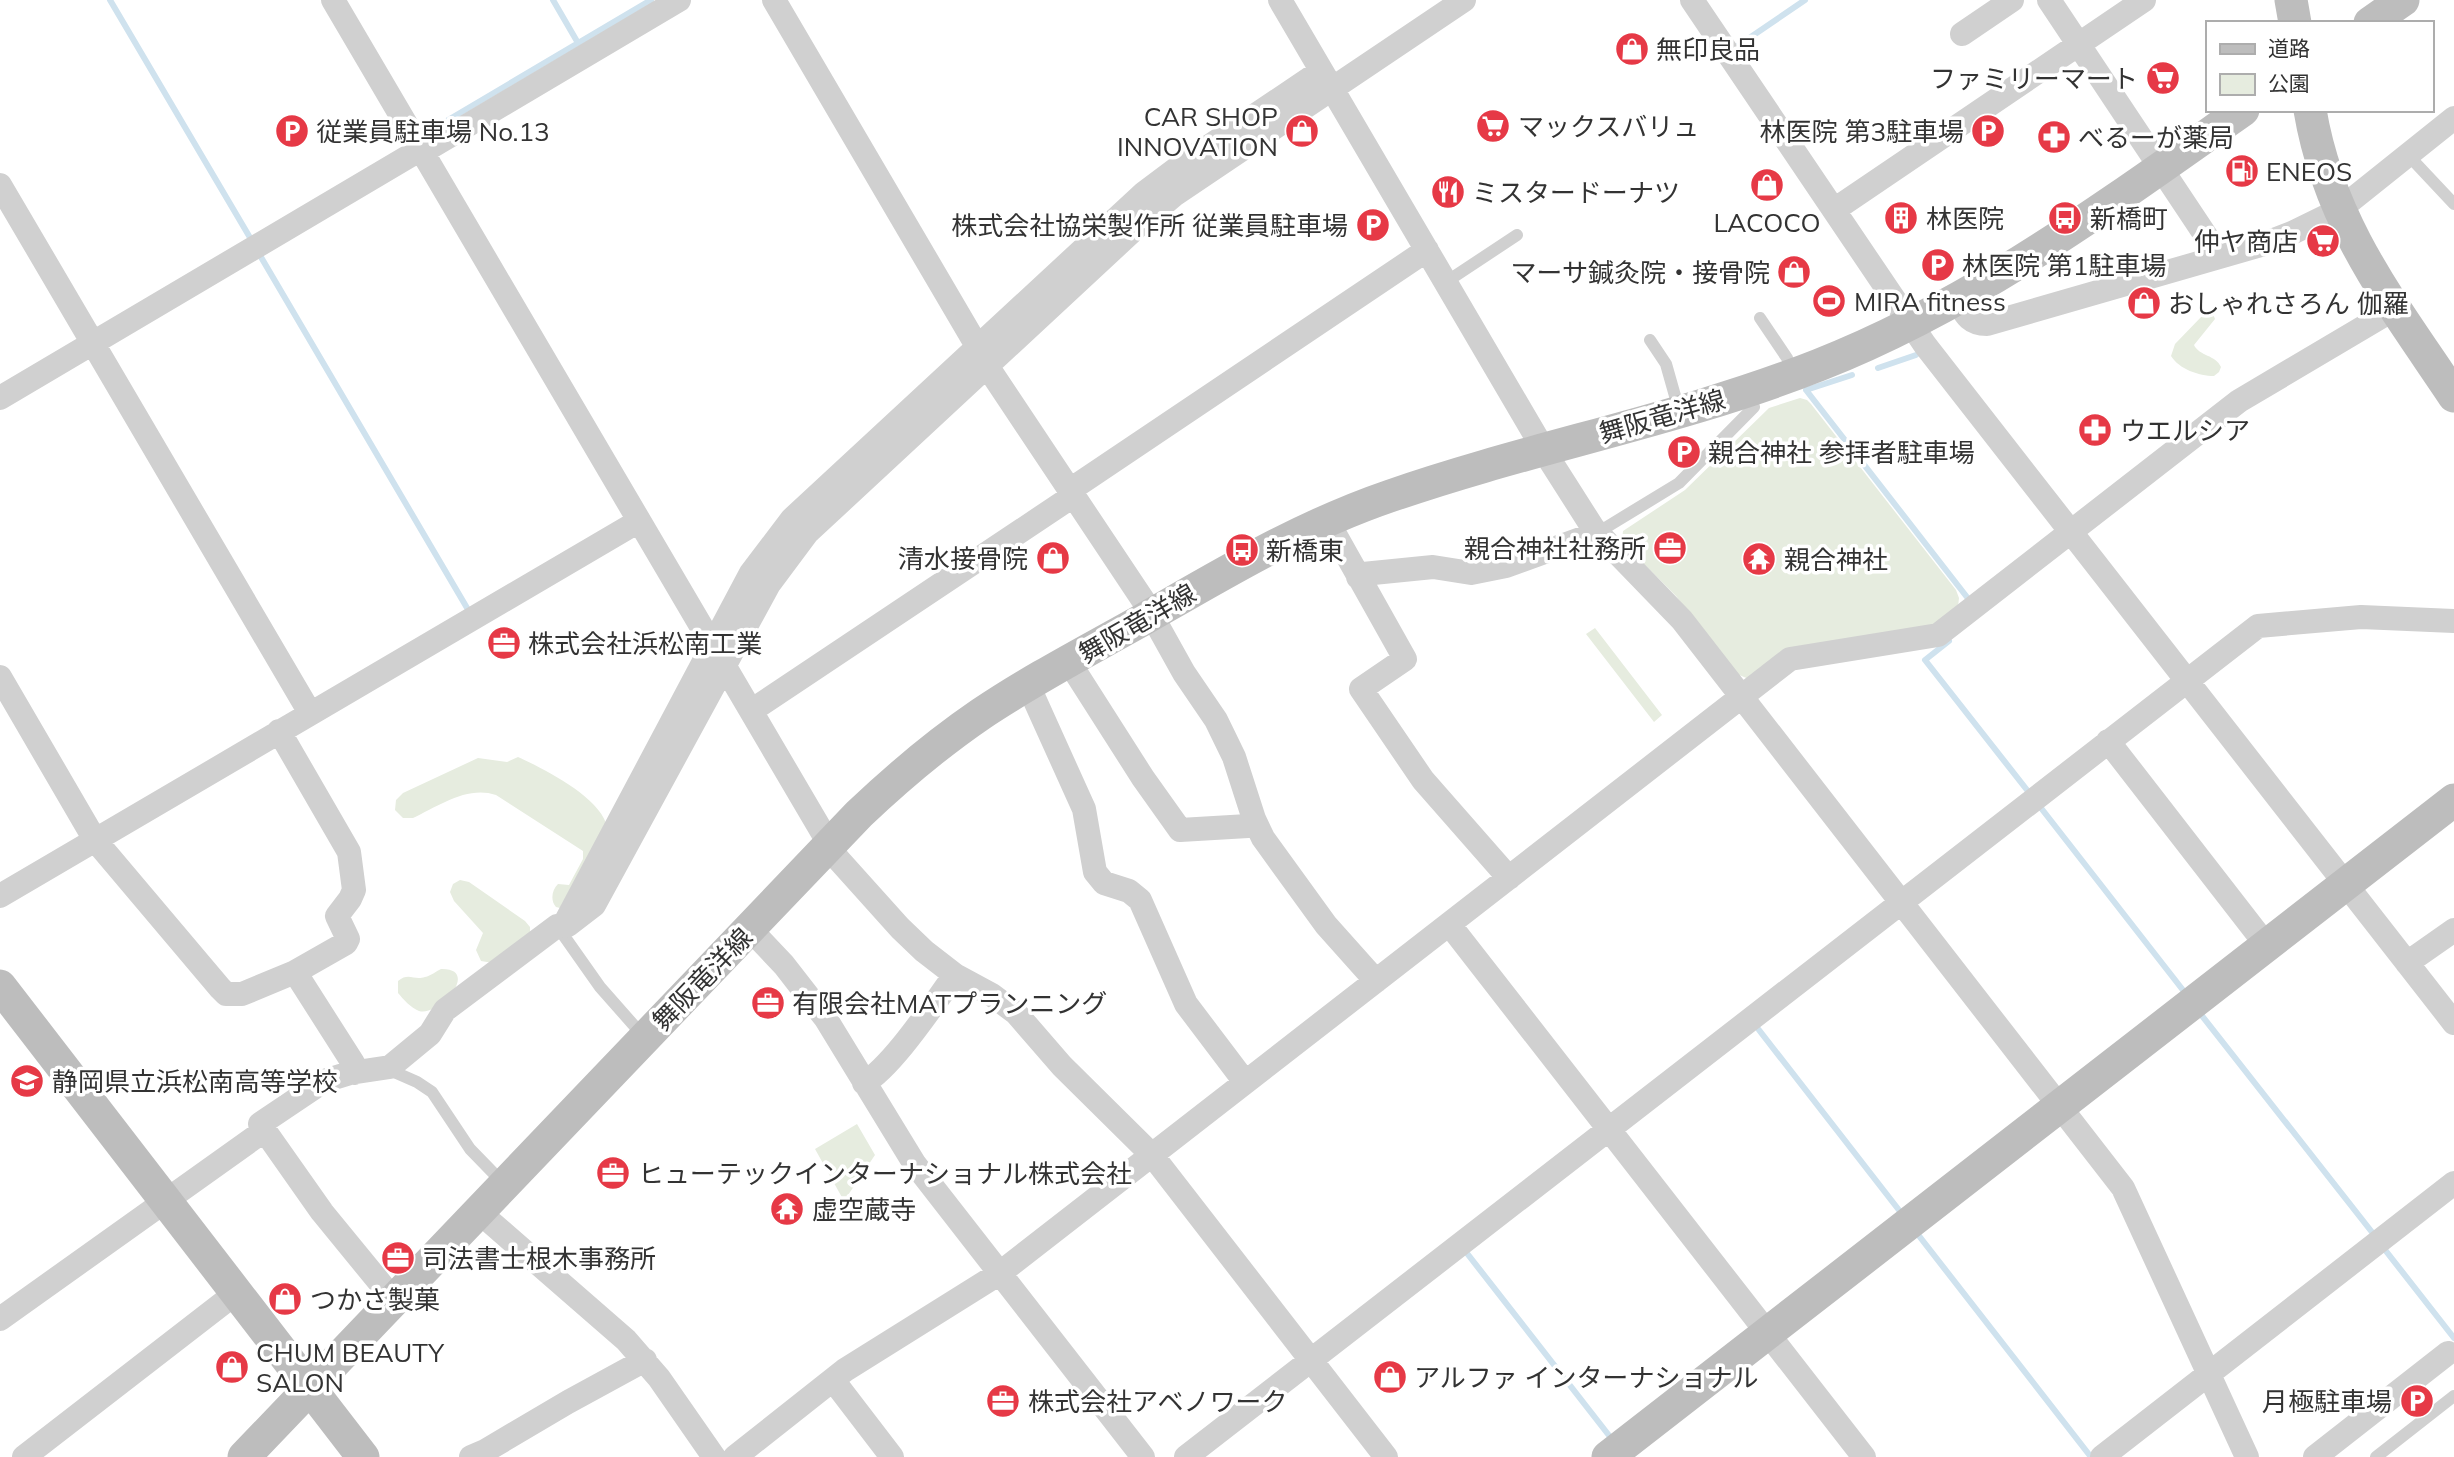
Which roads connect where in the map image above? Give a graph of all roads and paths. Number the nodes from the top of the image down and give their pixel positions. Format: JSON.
{"nodes":[{"id":1,"x":333,"y":0,"type":"edge"},
{"id":2,"x":680,"y":0,"type":"edge"},
{"id":3,"x":774,"y":0,"type":"edge"},
{"id":4,"x":1280,"y":0,"type":"edge"},
{"id":5,"x":1464,"y":0,"type":"edge"},
{"id":6,"x":1692,"y":0,"type":"edge"},
{"id":7,"x":2012,"y":0,"type":"edge"},
{"id":8,"x":2049,"y":0,"type":"edge"},
{"id":9,"x":2144,"y":0,"type":"edge"},
{"id":10,"x":2291,"y":0,"type":"edge"},
{"id":11,"x":2403,"y":0,"type":"edge"},
{"id":12,"x":2295,"y":21,"type":"edge"},
{"id":13,"x":2373,"y":21,"type":"edge"},
{"id":14,"x":1962,"y":34,"type":"dead end"},
{"id":15,"x":2079,"y":44,"type":"junction"},
{"id":16,"x":1326,"y":80,"type":"junction"},
{"id":17,"x":2240,"y":112,"type":"edge"},
{"id":18,"x":2310,"y":112,"type":"edge"},
{"id":19,"x":2454,"y":118,"type":"edge"},
{"id":20,"x":417,"y":143,"type":"junction"},
{"id":21,"x":2408,"y":155,"type":"junction"},
{"id":22,"x":2160,"y":167,"type":"junction"},
{"id":23,"x":0,"y":185,"type":"edge"},
{"id":24,"x":2454,"y":204,"type":"edge"},
{"id":25,"x":1834,"y":210,"type":"junction"},
{"id":26,"x":2339,"y":210,"type":"junction"},
{"id":27,"x":1517,"y":235,"type":"dead end"},
{"id":28,"x":1427,"y":250,"type":"junction"},
{"id":29,"x":2214,"y":257,"type":"junction"},
{"id":30,"x":1446,"y":282,"type":"junction"},
{"id":31,"x":1957,"y":300,"type":"junction"},
{"id":32,"x":2396,"y":308,"type":"junction"},
{"id":33,"x":1760,"y":318,"type":"dead end"},
{"id":34,"x":1911,"y":324,"type":"junction"},
{"id":35,"x":89,"y":337,"type":"junction"},
{"id":36,"x":1650,"y":340,"type":"dead end"},
{"id":37,"x":982,"y":356,"type":"junction"},
{"id":38,"x":1793,"y":375,"type":"junction"},
{"id":39,"x":1749,"y":391,"type":"junction"},
{"id":40,"x":2454,"y":396,"type":"edge"},
{"id":41,"x":0,"y":398,"type":"edge"},
{"id":42,"x":1680,"y":411,"type":"junction"},
{"id":43,"x":1545,"y":450,"type":"junction"},
{"id":44,"x":1072,"y":493,"type":"junction"},
{"id":45,"x":1327,"y":520,"type":"junction"},
{"id":46,"x":639,"y":521,"type":"junction"},
{"id":47,"x":2071,"y":532,"type":"junction"},
{"id":48,"x":1598,"y":533,"type":"junction"},
{"id":49,"x":1358,"y":577,"type":"junction"},
{"id":50,"x":1151,"y":614,"type":"junction"},
{"id":51,"x":2454,"y":621,"type":"edge"},
{"id":52,"x":718,"y":655,"type":"junction"},
{"id":53,"x":1069,"y":662,"type":"junction"},
{"id":54,"x":0,"y":677,"type":"edge"},
{"id":55,"x":2187,"y":681,"type":"junction"},
{"id":56,"x":1028,"y":685,"type":"junction"},
{"id":57,"x":1742,"y":697,"type":"junction"},
{"id":58,"x":751,"y":711,"type":"junction"},
{"id":59,"x":310,"y":713,"type":"junction"},
{"id":60,"x":279,"y":731,"type":"junction"},
{"id":61,"x":2108,"y":741,"type":"junction"},
{"id":62,"x":2454,"y":800,"type":"edge"},
{"id":63,"x":1255,"y":822,"type":"junction"},
{"id":64,"x":96,"y":840,"type":"junction"},
{"id":65,"x":830,"y":845,"type":"junction"},
{"id":66,"x":1509,"y":878,"type":"junction"},
{"id":67,"x":2346,"y":884,"type":"junction"},
{"id":68,"x":0,"y":896,"type":"edge"},
{"id":69,"x":1901,"y":902,"type":"junction"},
{"id":70,"x":1449,"y":924,"type":"junction"},
{"id":71,"x":560,"y":926,"type":"junction"},
{"id":72,"x":750,"y":929,"type":"junction"},
{"id":73,"x":2454,"y":930,"type":"edge"},
{"id":74,"x":2267,"y":946,"type":"junction"},
{"id":75,"x":2407,"y":963,"type":"junction"},
{"id":76,"x":295,"y":972,"type":"junction"},
{"id":77,"x":955,"y":975,"type":"junction"},
{"id":78,"x":1376,"y":981,"type":"junction"},
{"id":79,"x":0,"y":986,"type":"edge"},
{"id":80,"x":2454,"y":1022,"type":"edge"},
{"id":81,"x":645,"y":1038,"type":"junction"},
{"id":82,"x":390,"y":1068,"type":"junction"},
{"id":83,"x":354,"y":1073,"type":"junction"},
{"id":84,"x":1245,"y":1082,"type":"junction"},
{"id":85,"x":864,"y":1083,"type":"junction"},
{"id":86,"x":2060,"y":1106,"type":"junction"},
{"id":87,"x":1609,"y":1129,"type":"junction"},
{"id":88,"x":264,"y":1130,"type":"junction"},
{"id":89,"x":1152,"y":1155,"type":"junction"},
{"id":90,"x":2454,"y":1182,"type":"edge"},
{"id":91,"x":505,"y":1185,"type":"junction"},
{"id":92,"x":166,"y":1201,"type":"junction"},
{"id":93,"x":479,"y":1212,"type":"junction"},
{"id":94,"x":1000,"y":1273,"type":"junction"},
{"id":95,"x":236,"y":1293,"type":"junction"},
{"id":96,"x":396,"y":1299,"type":"junction"},
{"id":97,"x":0,"y":1319,"type":"edge"},
{"id":98,"x":1768,"y":1333,"type":"junction"},
{"id":99,"x":2448,"y":1353,"type":"dead end"},
{"id":100,"x":645,"y":1360,"type":"junction"},
{"id":101,"x":1311,"y":1360,"type":"junction"},
{"id":102,"x":2208,"y":1374,"type":"junction"},
{"id":103,"x":832,"y":1380,"type":"junction"},
{"id":104,"x":310,"y":1389,"type":"junction"},
{"id":105,"x":2454,"y":1396,"type":"edge"},
{"id":106,"x":24,"y":1457,"type":"edge"},
{"id":107,"x":244,"y":1457,"type":"edge"},
{"id":108,"x":363,"y":1457,"type":"edge"},
{"id":109,"x":471,"y":1457,"type":"edge"},
{"id":110,"x":714,"y":1457,"type":"edge"},
{"id":111,"x":735,"y":1457,"type":"edge"},
{"id":112,"x":892,"y":1457,"type":"edge"},
{"id":113,"x":1143,"y":1457,"type":"edge"},
{"id":114,"x":1186,"y":1457,"type":"edge"},
{"id":115,"x":1386,"y":1457,"type":"edge"},
{"id":116,"x":1608,"y":1457,"type":"edge"},
{"id":117,"x":1864,"y":1457,"type":"edge"},
{"id":118,"x":2103,"y":1457,"type":"edge"},
{"id":119,"x":2246,"y":1457,"type":"edge"},
{"id":120,"x":2315,"y":1457,"type":"edge"},
{"id":121,"x":2376,"y":1457,"type":"edge"}],
"edges":[{"from":1,"to":20,"type":"street"},
{"from":2,"to":20,"type":"street"},
{"from":3,"to":37,"type":"street"},
{"from":4,"to":16,"type":"street"},
{"from":5,"to":16,"type":"street"},
{"from":6,"to":25,"type":"street"},
{"from":7,"to":14,"type":"street"},
{"from":8,"to":15,"type":"street"},
{"from":9,"to":15,"type":"street"},
{"from":10,"to":12,"type":"main road"},
{"from":11,"to":13,"type":"main road"},
{"from":15,"to":22,"type":"street"},
{"from":15,"to":25,"type":"street"},
{"from":16,"to":28,"type":"street"},
{"from":16,"to":37,"type":"street"},
{"from":17,"to":22,"type":"main road","name":"舞阪竜洋線"},
{"from":18,"to":26,"type":"main road"},
{"from":19,"to":21,"type":"street"},
{"from":20,"to":35,"type":"street"},
{"from":20,"to":46,"type":"street"},
{"from":21,"to":24,"type":"lane"},
{"from":21,"to":26,"type":"street"},
{"from":22,"to":29,"type":"street"},
{"from":22,"to":31,"type":"main road","name":"舞阪竜洋線"},
{"from":23,"to":35,"type":"street"},
{"from":25,"to":34,"type":"street"},
{"from":26,"to":29,"type":"street"},
{"from":26,"to":32,"type":"main road"},
{"from":27,"to":30,"type":"lane"},
{"from":28,"to":30,"type":"street"},
{"from":28,"to":44,"type":"street"},
{"from":29,"to":31,"type":"street"},
{"from":30,"to":43,"type":"street"},
{"from":31,"to":34,"type":"main road","name":"舞阪竜洋線"},
{"from":32,"to":40,"type":"main road"},
{"from":32,"to":47,"type":"street"},
{"from":33,"to":38,"type":"lane"},
{"from":34,"to":38,"type":"main road","name":"舞阪竜洋線"},
{"from":34,"to":47,"type":"street"},
{"from":35,"to":41,"type":"street"},
{"from":35,"to":59,"type":"street"},
{"from":36,"to":42,"type":"lane"},
{"from":37,"to":44,"type":"street"},
{"from":37,"to":52,"type":"street"},
{"from":38,"to":39,"type":"main road","name":"舞阪竜洋線"},
{"from":39,"to":42,"type":"main road","name":"舞阪竜洋線"},
{"from":39,"to":48,"type":"lane"},
{"from":42,"to":43,"type":"main road","name":"舞阪竜洋線"},
{"from":43,"to":45,"type":"main road","name":"舞阪竜洋線"},
{"from":43,"to":48,"type":"street"},
{"from":44,"to":50,"type":"street"},
{"from":44,"to":58,"type":"street"},
{"from":45,"to":49,"type":"street"},
{"from":45,"to":50,"type":"main road","name":"舞阪竜洋線"},
{"from":46,"to":52,"type":"street"},
{"from":46,"to":59,"type":"street"},
{"from":47,"to":55,"type":"street"},
{"from":47,"to":57,"type":"street"},
{"from":48,"to":49,"type":"street"},
{"from":48,"to":57,"type":"street"},
{"from":49,"to":66,"type":"street"},
{"from":50,"to":53,"type":"main road","name":"舞阪竜洋線"},
{"from":50,"to":63,"type":"street"},
{"from":51,"to":55,"type":"street"},
{"from":52,"to":58,"type":"street"},
{"from":52,"to":71,"type":"street"},
{"from":53,"to":56,"type":"main road","name":"舞阪竜洋線"},
{"from":53,"to":63,"type":"street"},
{"from":54,"to":64,"type":"street"},
{"from":55,"to":61,"type":"street"},
{"from":55,"to":67,"type":"street"},
{"from":56,"to":65,"type":"main road","name":"舞阪竜洋線"},
{"from":56,"to":84,"type":"street"},
{"from":57,"to":66,"type":"street"},
{"from":57,"to":69,"type":"street"},
{"from":58,"to":65,"type":"street"},
{"from":59,"to":60,"type":"street"},
{"from":60,"to":64,"type":"street"},
{"from":60,"to":76,"type":"street"},
{"from":61,"to":69,"type":"street"},
{"from":61,"to":74,"type":"street"},
{"from":62,"to":67,"type":"main road"},
{"from":63,"to":78,"type":"street"},
{"from":64,"to":68,"type":"street"},
{"from":64,"to":76,"type":"street"},
{"from":65,"to":72,"type":"main road","name":"舞阪竜洋線"},
{"from":65,"to":77,"type":"street"},
{"from":66,"to":70,"type":"street"},
{"from":67,"to":74,"type":"main road"},
{"from":67,"to":75,"type":"street"},
{"from":69,"to":86,"type":"street"},
{"from":69,"to":87,"type":"street"},
{"from":70,"to":78,"type":"street"},
{"from":70,"to":87,"type":"street"},
{"from":71,"to":81,"type":"lane"},
{"from":71,"to":82,"type":"street"},
{"from":72,"to":81,"type":"main road","name":"舞阪竜洋線"},
{"from":72,"to":85,"type":"street"},
{"from":73,"to":75,"type":"street"},
{"from":74,"to":86,"type":"main road"},
{"from":75,"to":80,"type":"street"},
{"from":76,"to":83,"type":"street"},
{"from":77,"to":85,"type":"street"},
{"from":77,"to":89,"type":"street"},
{"from":78,"to":84,"type":"street"},
{"from":79,"to":92,"type":"main road"},
{"from":81,"to":91,"type":"main road","name":"舞阪竜洋線"},
{"from":82,"to":83,"type":"street"},
{"from":82,"to":91,"type":"lane"},
{"from":83,"to":88,"type":"street"},
{"from":84,"to":89,"type":"street"},
{"from":85,"to":94,"type":"street"},
{"from":86,"to":98,"type":"main road"},
{"from":86,"to":102,"type":"street"},
{"from":87,"to":98,"type":"street"},
{"from":87,"to":101,"type":"street"},
{"from":88,"to":92,"type":"street"},
{"from":88,"to":96,"type":"street"},
{"from":89,"to":94,"type":"street"},
{"from":89,"to":101,"type":"street"},
{"from":90,"to":102,"type":"street"},
{"from":91,"to":93,"type":"main road","name":"舞阪竜洋線"},
{"from":92,"to":95,"type":"main road"},
{"from":92,"to":97,"type":"street"},
{"from":93,"to":96,"type":"main road","name":"舞阪竜洋線"},
{"from":93,"to":100,"type":"street"},
{"from":94,"to":103,"type":"street"},
{"from":94,"to":113,"type":"street"},
{"from":95,"to":104,"type":"main road"},
{"from":95,"to":106,"type":"street"},
{"from":96,"to":104,"type":"main road","name":"舞阪竜洋線"},
{"from":98,"to":116,"type":"main road"},
{"from":98,"to":117,"type":"street"},
{"from":99,"to":120,"type":"street"},
{"from":100,"to":109,"type":"street"},
{"from":100,"to":110,"type":"street"},
{"from":101,"to":114,"type":"street"},
{"from":101,"to":115,"type":"street"},
{"from":102,"to":118,"type":"street"},
{"from":102,"to":119,"type":"street"},
{"from":103,"to":111,"type":"street"},
{"from":103,"to":112,"type":"street"},
{"from":104,"to":107,"type":"main road","name":"舞阪竜洋線"},
{"from":104,"to":108,"type":"main road"},
{"from":105,"to":121,"type":"lane"}]}
